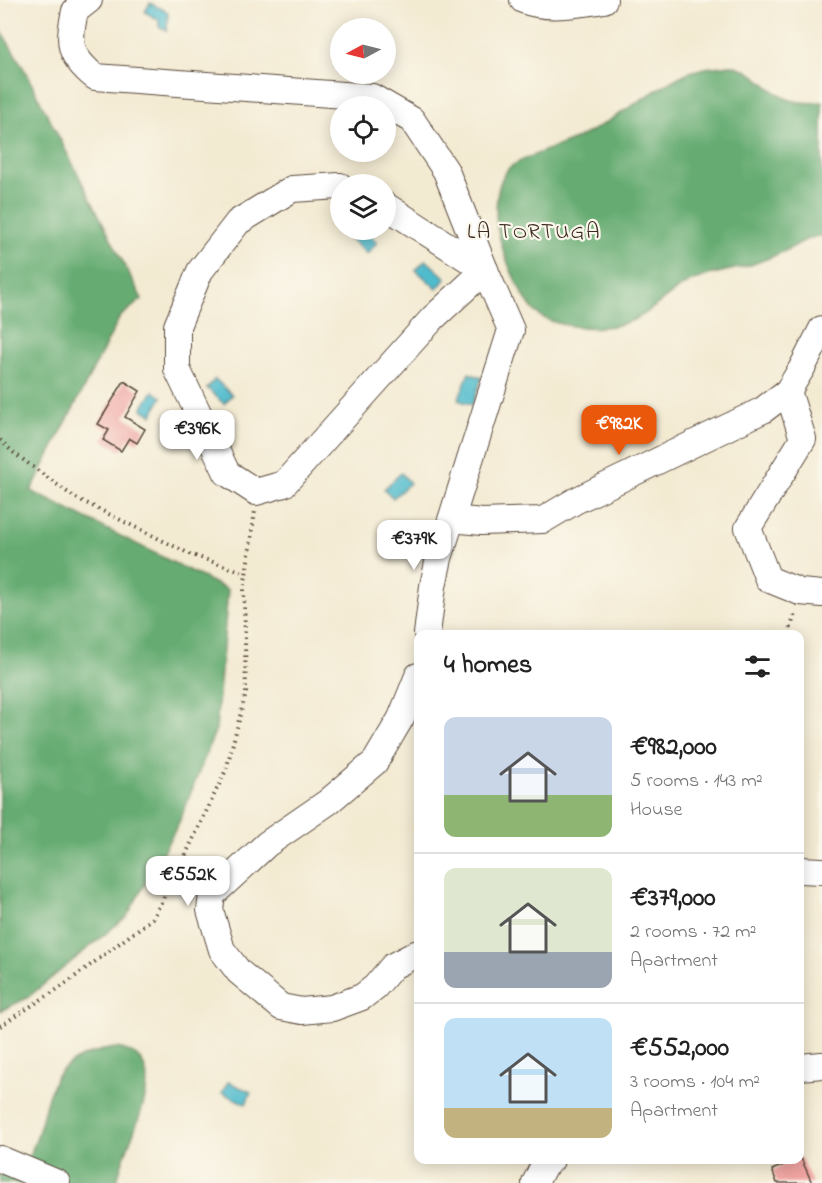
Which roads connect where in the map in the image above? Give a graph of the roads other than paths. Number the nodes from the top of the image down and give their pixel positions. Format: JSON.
{"nodes":[{"id":1,"x":89,"y":0,"type":"edge"},
{"id":2,"x":523,"y":0,"type":"edge"},
{"id":3,"x":604,"y":0,"type":"edge"},
{"id":4,"x":330,"y":187,"type":"edge"},
{"id":5,"x":396,"y":213,"type":"edge"},
{"id":6,"x":484,"y":270,"type":"junction"},
{"id":7,"x":822,"y":329,"type":"edge"},
{"id":8,"x":788,"y":391,"type":"junction"},
{"id":9,"x":452,"y":519,"type":"junction"},
{"id":10,"x":822,"y":594,"type":"edge"},
{"id":11,"x":427,"y":630,"type":"edge"},
{"id":12,"x":414,"y":686,"type":"edge"},
{"id":13,"x":804,"y":870,"type":"edge"},
{"id":14,"x":822,"y":871,"type":"edge"},
{"id":15,"x":414,"y":954,"type":"edge"},
{"id":16,"x":822,"y":1065,"type":"edge"},
{"id":17,"x":804,"y":1067,"type":"edge"},
{"id":18,"x":0,"y":1159,"type":"edge"},
{"id":19,"x":546,"y":1164,"type":"edge"},
{"id":20,"x":57,"y":1183,"type":"edge"},
{"id":21,"x":535,"y":1183,"type":"edge"}],
"edges":[{"from":1,"to":6,"type":"street"},
{"from":2,"to":3,"type":"street"},
{"from":4,"to":6,"type":"street"},
{"from":5,"to":6,"type":"street"},
{"from":6,"to":9,"type":"street"},
{"from":7,"to":8,"type":"street"},
{"from":8,"to":9,"type":"street"},
{"from":8,"to":10,"type":"street"},
{"from":9,"to":11,"type":"street"},
{"from":12,"to":15,"type":"street"},
{"from":13,"to":14,"type":"street"},
{"from":16,"to":17,"type":"street"},
{"from":18,"to":20,"type":"street"},
{"from":19,"to":21,"type":"street"}]}
